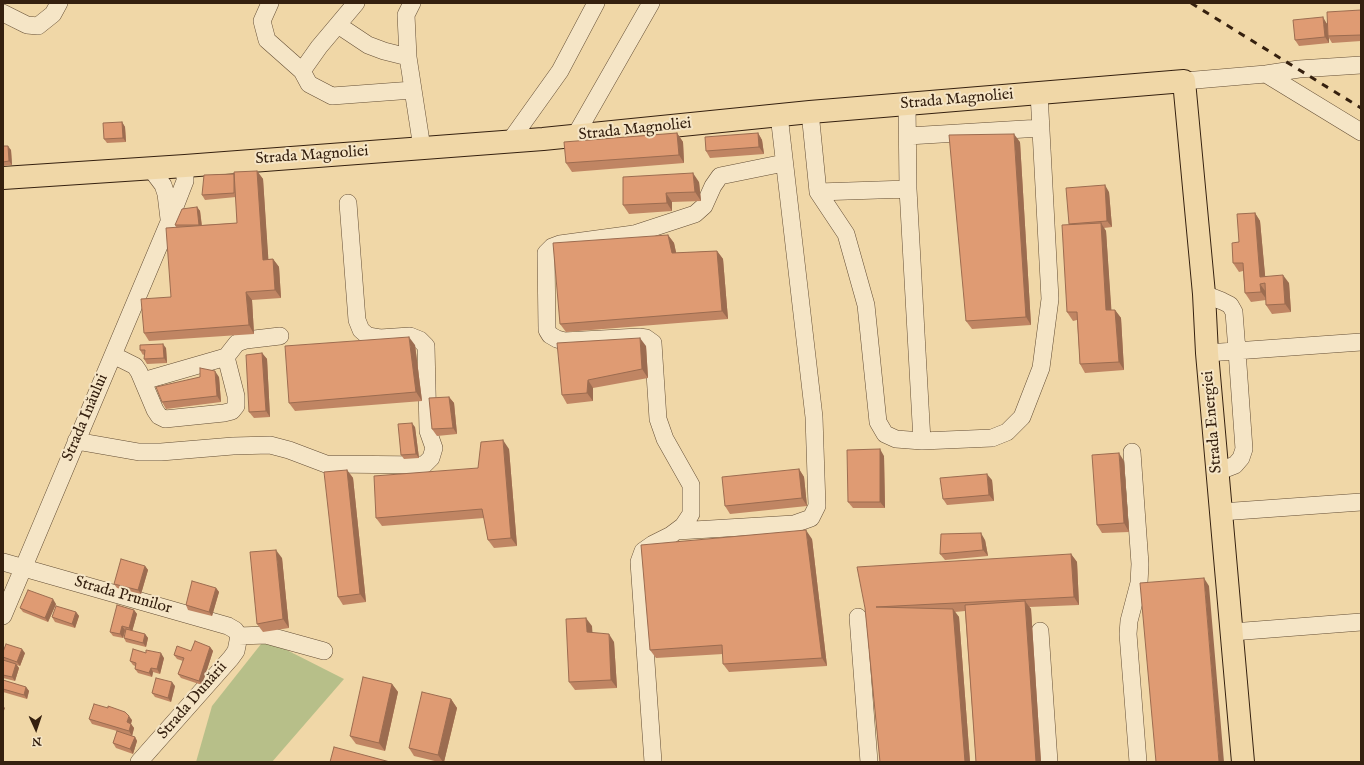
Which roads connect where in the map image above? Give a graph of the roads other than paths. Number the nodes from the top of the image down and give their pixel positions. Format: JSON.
{"nodes":[{"id":1,"x":59,"y":3,"type":"edge"},
{"id":2,"x":270,"y":3,"type":"edge"},
{"id":3,"x":356,"y":3,"type":"edge"},
{"id":4,"x":412,"y":3,"type":"edge"},
{"id":5,"x":651,"y":3,"type":"edge"},
{"id":6,"x":590,"y":7,"type":"edge"},
{"id":7,"x":3,"y":13,"type":"edge"},
{"id":8,"x":338,"y":24,"type":"junction"},
{"id":9,"x":408,"y":57,"type":"junction"},
{"id":10,"x":1361,"y":65,"type":"edge"},
{"id":11,"x":302,"y":71,"type":"junction"},
{"id":12,"x":1266,"y":74,"type":"junction"},
{"id":13,"x":1184,"y":81,"type":"junction"},
{"id":14,"x":413,"y":90,"type":"junction"},
{"id":15,"x":1039,"y":93,"type":"junction"},
{"id":16,"x":907,"y":104,"type":"junction"},
{"id":17,"x":810,"y":112,"type":"junction"},
{"id":18,"x":779,"y":115,"type":"junction"},
{"id":19,"x":1041,"y":128,"type":"junction"},
{"id":20,"x":1361,"y":132,"type":"edge"},
{"id":21,"x":575,"y":136,"type":"junction"},
{"id":22,"x":908,"y":136,"type":"junction"},
{"id":23,"x":510,"y":141,"type":"junction"},
{"id":24,"x":422,"y":148,"type":"junction"},
{"id":25,"x":784,"y":163,"type":"junction"},
{"id":26,"x":185,"y":166,"type":"junction"},
{"id":27,"x":148,"y":168,"type":"junction"},
{"id":28,"x":3,"y":178,"type":"edge"},
{"id":29,"x":908,"y":189,"type":"junction"},
{"id":30,"x":818,"y":192,"type":"junction"},
{"id":31,"x":348,"y":203,"type":"dead end"},
{"id":32,"x":169,"y":222,"type":"junction"},
{"id":33,"x":1204,"y":294,"type":"junction"},
{"id":34,"x":280,"y":336,"type":"dead end"},
{"id":35,"x":1361,"y":342,"type":"edge"},
{"id":36,"x":1237,"y":351,"type":"junction"},
{"id":37,"x":1207,"y":353,"type":"junction"},
{"id":38,"x":113,"y":355,"type":"junction"},
{"id":39,"x":226,"y":357,"type":"junction"},
{"id":40,"x":143,"y":381,"type":"junction"},
{"id":41,"x":76,"y":441,"type":"junction"},
{"id":42,"x":922,"y":441,"type":"junction"},
{"id":43,"x":1132,"y":452,"type":"dead end"},
{"id":44,"x":1217,"y":472,"type":"junction"},
{"id":45,"x":1361,"y":502,"type":"edge"},
{"id":46,"x":1221,"y":512,"type":"junction"},
{"id":47,"x":677,"y":531,"type":"junction"},
{"id":48,"x":3,"y":562,"type":"edge"},
{"id":49,"x":23,"y":567,"type":"junction"},
{"id":50,"x":3,"y":616,"type":"edge"},
{"id":51,"x":858,"y":617,"type":"dead end"},
{"id":52,"x":1361,"y":622,"type":"edge"},
{"id":53,"x":1040,"y":631,"type":"dead end"},
{"id":54,"x":1232,"y":632,"type":"junction"},
{"id":55,"x":239,"y":636,"type":"junction"},
{"id":56,"x":324,"y":651,"type":"dead end"},
{"id":57,"x":139,"y":762,"type":"edge"},
{"id":58,"x":653,"y":762,"type":"edge"},
{"id":59,"x":869,"y":762,"type":"edge"},
{"id":60,"x":1049,"y":762,"type":"edge"},
{"id":61,"x":1138,"y":762,"type":"edge"},
{"id":62,"x":1243,"y":762,"type":"edge"}],
"edges":[{"from":1,"to":7,"type":"street"},
{"from":2,"to":11,"type":"street"},
{"from":3,"to":8,"type":"street"},
{"from":4,"to":9,"type":"street"},
{"from":5,"to":21,"type":"street"},
{"from":6,"to":23,"type":"street"},
{"from":8,"to":9,"type":"street"},
{"from":8,"to":11,"type":"street"},
{"from":9,"to":14,"type":"street"},
{"from":10,"to":12,"type":"street","name":"Strada Magnoliei"},
{"from":11,"to":14,"type":"street"},
{"from":12,"to":13,"type":"street","name":"Strada Magnoliei"},
{"from":12,"to":20,"type":"street"},
{"from":13,"to":15,"type":"main road","name":"Strada Magnoliei"},
{"from":13,"to":33,"type":"main road","name":"Strada Energiei"},
{"from":14,"to":24,"type":"street"},
{"from":15,"to":16,"type":"main road","name":"Strada Magnoliei"},
{"from":15,"to":19,"type":"street"},
{"from":16,"to":17,"type":"main road","name":"Strada Magnoliei"},
{"from":16,"to":22,"type":"street"},
{"from":17,"to":18,"type":"main road","name":"Strada Magnoliei"},
{"from":17,"to":30,"type":"street"},
{"from":18,"to":21,"type":"main road","name":"Strada Magnoliei"},
{"from":18,"to":25,"type":"street"},
{"from":19,"to":22,"type":"street"},
{"from":19,"to":42,"type":"street"},
{"from":21,"to":23,"type":"main road","name":"Strada Magnoliei"},
{"from":22,"to":29,"type":"street"},
{"from":23,"to":24,"type":"main road","name":"Strada Magnoliei"},
{"from":24,"to":26,"type":"main road","name":"Strada Magnoliei"},
{"from":25,"to":47,"type":"street"},
{"from":25,"to":47,"type":"street"},
{"from":26,"to":27,"type":"main road","name":"Strada Magnoliei"},
{"from":26,"to":32,"type":"street","name":"Strada Inăului"},
{"from":27,"to":28,"type":"main road","name":"Strada Magnoliei"},
{"from":27,"to":32,"type":"street","name":"Strada Inăului"},
{"from":29,"to":30,"type":"street"},
{"from":29,"to":42,"type":"street"},
{"from":30,"to":42,"type":"street"},
{"from":31,"to":41,"type":"street"},
{"from":32,"to":38,"type":"street","name":"Strada Inăului"},
{"from":33,"to":36,"type":"street"},
{"from":33,"to":37,"type":"main road","name":"Strada Energiei"},
{"from":34,"to":39,"type":"street"},
{"from":35,"to":36,"type":"street"},
{"from":36,"to":37,"type":"street"},
{"from":36,"to":44,"type":"street"},
{"from":37,"to":44,"type":"main road","name":"Strada Energiei"},
{"from":38,"to":40,"type":"street"},
{"from":38,"to":41,"type":"street","name":"Strada Inăului"},
{"from":39,"to":40,"type":"street"},
{"from":39,"to":40,"type":"street"},
{"from":41,"to":49,"type":"street","name":"Strada Inăului"},
{"from":43,"to":61,"type":"street"},
{"from":44,"to":46,"type":"main road","name":"Strada Energiei"},
{"from":45,"to":46,"type":"street"},
{"from":46,"to":54,"type":"main road","name":"Strada Energiei"},
{"from":47,"to":58,"type":"street"},
{"from":48,"to":49,"type":"street","name":"Strada Prunilor"},
{"from":49,"to":50,"type":"street","name":"Strada Inăului"},
{"from":49,"to":55,"type":"street","name":"Strada Prunilor"},
{"from":51,"to":59,"type":"street"},
{"from":52,"to":54,"type":"street"},
{"from":53,"to":60,"type":"street"},
{"from":54,"to":62,"type":"main road","name":"Strada Energiei"},
{"from":55,"to":56,"type":"street"},
{"from":55,"to":57,"type":"street","name":"Strada Dunării"}]}
